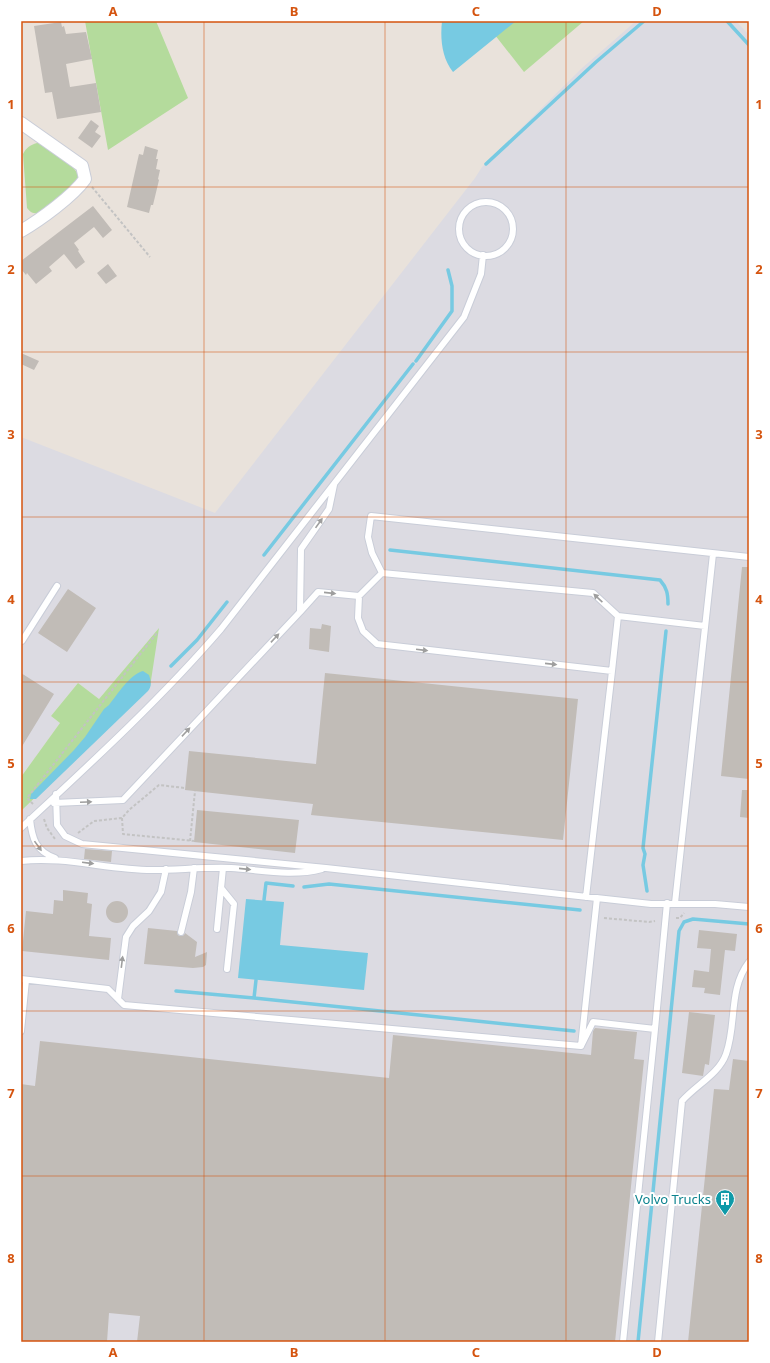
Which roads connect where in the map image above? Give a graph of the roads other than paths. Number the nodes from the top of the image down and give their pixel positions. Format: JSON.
{"nodes":[{"id":1,"x":21,"y":123,"type":"edge"},
{"id":2,"x":21,"y":231,"type":"edge"},
{"id":3,"x":483,"y":255,"type":"junction"},
{"id":4,"x":334,"y":484,"type":"junction"},
{"id":5,"x":713,"y":554,"type":"junction"},
{"id":6,"x":749,"y":557,"type":"edge"},
{"id":7,"x":382,"y":573,"type":"junction"},
{"id":8,"x":57,"y":586,"type":"dead end"},
{"id":9,"x":359,"y":596,"type":"junction"},
{"id":10,"x":300,"y":612,"type":"junction"},
{"id":11,"x":618,"y":616,"type":"junction"},
{"id":12,"x":705,"y":626,"type":"junction"},
{"id":13,"x":21,"y":640,"type":"edge"},
{"id":14,"x":612,"y":671,"type":"junction"},
{"id":15,"x":56,"y":794,"type":"junction"},
{"id":16,"x":47,"y":803,"type":"junction"},
{"id":17,"x":57,"y":803,"type":"junction"},
{"id":18,"x":30,"y":819,"type":"junction"},
{"id":19,"x":21,"y":828,"type":"edge"},
{"id":20,"x":21,"y":861,"type":"edge"},
{"id":21,"x":61,"y":861,"type":"junction"},
{"id":22,"x":194,"y":868,"type":"junction"},
{"id":23,"x":223,"y":868,"type":"junction"},
{"id":24,"x":326,"y":868,"type":"junction"},
{"id":25,"x":166,"y":870,"type":"junction"},
{"id":26,"x":221,"y":888,"type":"junction"},
{"id":27,"x":586,"y":897,"type":"junction"},
{"id":28,"x":597,"y":898,"type":"junction"},
{"id":29,"x":667,"y":903,"type":"junction"},
{"id":30,"x":675,"y":903,"type":"junction"},
{"id":31,"x":749,"y":907,"type":"edge"},
{"id":32,"x":217,"y":929,"type":"dead end"},
{"id":33,"x":181,"y":932,"type":"dead end"},
{"id":34,"x":749,"y":962,"type":"edge"},
{"id":35,"x":227,"y":969,"type":"dead end"},
{"id":36,"x":24,"y":979,"type":"edge"},
{"id":37,"x":118,"y":999,"type":"junction"},
{"id":38,"x":655,"y":1029,"type":"junction"},
{"id":39,"x":21,"y":1031,"type":"edge"},
{"id":40,"x":581,"y":1046,"type":"junction"},
{"id":41,"x":623,"y":1342,"type":"edge"},
{"id":42,"x":658,"y":1342,"type":"edge"}],
"edges":[{"from":1,"to":2,"type":"street"},
{"from":3,"to":3,"type":"lane"},
{"from":3,"to":4,"type":"lane"},
{"from":10,"to":4,"type":"lane","one_way":true},
{"from":4,"to":15,"type":"lane"},
{"from":5,"to":6,"type":"lane"},
{"from":5,"to":7,"type":"lane"},
{"from":5,"to":12,"type":"lane"},
{"from":7,"to":9,"type":"lane"},
{"from":11,"to":7,"type":"lane","one_way":true},
{"from":8,"to":13,"type":"lane"},
{"from":10,"to":9,"type":"lane","one_way":true},
{"from":9,"to":14,"type":"lane","one_way":true},
{"from":17,"to":10,"type":"lane","one_way":true},
{"from":11,"to":12,"type":"lane"},
{"from":11,"to":14,"type":"lane"},
{"from":12,"to":30,"type":"lane"},
{"from":14,"to":27,"type":"lane"},
{"from":15,"to":16,"type":"lane"},
{"from":15,"to":17,"type":"lane"},
{"from":16,"to":17,"type":"lane"},
{"from":16,"to":18,"type":"lane"},
{"from":17,"to":24,"type":"lane"},
{"from":18,"to":19,"type":"lane"},
{"from":18,"to":21,"type":"lane","one_way":true},
{"from":20,"to":21,"type":"lane"},
{"from":21,"to":25,"type":"lane","one_way":true},
{"from":22,"to":23,"type":"lane"},
{"from":22,"to":25,"type":"lane"},
{"from":22,"to":33,"type":"lane"},
{"from":23,"to":24,"type":"lane","one_way":true},
{"from":23,"to":26,"type":"lane"},
{"from":24,"to":27,"type":"lane"},
{"from":37,"to":25,"type":"lane","one_way":true},
{"from":26,"to":32,"type":"lane"},
{"from":26,"to":35,"type":"lane"},
{"from":27,"to":28,"type":"lane"},
{"from":28,"to":29,"type":"lane"},
{"from":28,"to":40,"type":"lane"},
{"from":29,"to":30,"type":"lane"},
{"from":29,"to":38,"type":"lane"},
{"from":30,"to":31,"type":"lane"},
{"from":34,"to":42,"type":"lane"},
{"from":36,"to":37,"type":"lane"},
{"from":36,"to":39,"type":"lane"},
{"from":37,"to":40,"type":"lane"},
{"from":38,"to":40,"type":"lane"},
{"from":38,"to":41,"type":"lane"}]}
